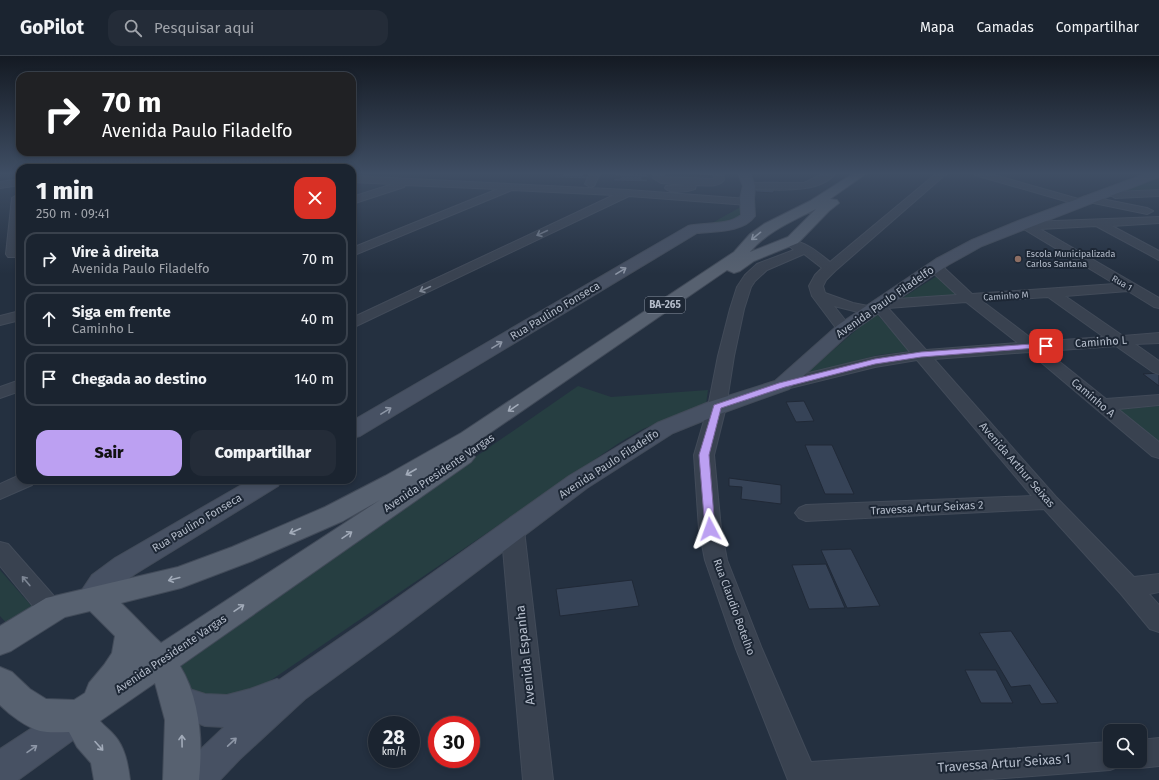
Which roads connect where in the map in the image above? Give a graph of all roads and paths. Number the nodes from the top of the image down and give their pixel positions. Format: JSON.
{"nodes":[{"id":1,"x":464,"y":207,"type":"edge"},
{"id":2,"x":599,"y":207,"type":"edge"},
{"id":3,"x":748,"y":207,"type":"edge"},
{"id":4,"x":809,"y":207,"type":"edge"},
{"id":5,"x":826,"y":207,"type":"edge"},
{"id":6,"x":902,"y":207,"type":"edge"},
{"id":7,"x":1069,"y":207,"type":"edge"},
{"id":8,"x":1120,"y":207,"type":"edge"},
{"id":9,"x":1139,"y":207,"type":"edge"},
{"id":10,"x":1147,"y":211,"type":"junction"},
{"id":11,"x":1159,"y":216,"type":"edge"},
{"id":12,"x":789,"y":217,"type":"junction"},
{"id":13,"x":1159,"y":220,"type":"edge"},
{"id":14,"x":1097,"y":222,"type":"junction"},
{"id":15,"x":811,"y":224,"type":"junction"},
{"id":16,"x":1024,"y":225,"type":"junction"},
{"id":17,"x":0,"y":231,"type":"edge"},
{"id":18,"x":16,"y":234,"type":"edge"},
{"id":19,"x":795,"y":246,"type":"junction"},
{"id":20,"x":356,"y":250,"type":"edge"},
{"id":21,"x":12,"y":254,"type":"dead end"},
{"id":22,"x":1159,"y":256,"type":"edge"},
{"id":23,"x":935,"y":267,"type":"junction"},
{"id":24,"x":830,"y":268,"type":"junction"},
{"id":25,"x":1130,"y":287,"type":"junction"},
{"id":26,"x":1052,"y":293,"type":"junction"},
{"id":27,"x":819,"y":296,"type":"junction"},
{"id":28,"x":969,"y":298,"type":"junction"},
{"id":29,"x":1159,"y":304,"type":"edge"},
{"id":30,"x":877,"y":307,"type":"junction"},
{"id":31,"x":16,"y":315,"type":"edge"},
{"id":32,"x":0,"y":321,"type":"edge"},
{"id":33,"x":356,"y":322,"type":"edge"},
{"id":34,"x":844,"y":330,"type":"junction"},
{"id":35,"x":1159,"y":338,"type":"edge"},
{"id":36,"x":1120,"y":341,"type":"junction"},
{"id":37,"x":1032,"y":346,"type":"junction"},
{"id":38,"x":921,"y":355,"type":"junction"},
{"id":39,"x":1159,"y":369,"type":"edge"},
{"id":40,"x":782,"y":385,"type":"junction"},
{"id":41,"x":16,"y":387,"type":"edge"},
{"id":42,"x":0,"y":393,"type":"edge"},
{"id":43,"x":1159,"y":400,"type":"edge"},
{"id":44,"x":1102,"y":405,"type":"junction"},
{"id":45,"x":717,"y":407,"type":"junction"},
{"id":46,"x":356,"y":429,"type":"edge"},
{"id":47,"x":1159,"y":452,"type":"edge"},
{"id":48,"x":17,"y":484,"type":"edge"},
{"id":49,"x":262,"y":484,"type":"edge"},
{"id":50,"x":0,"y":492,"type":"edge"},
{"id":51,"x":1049,"y":502,"type":"junction"},
{"id":52,"x":806,"y":513,"type":"dead end"},
{"id":53,"x":514,"y":530,"type":"junction"},
{"id":54,"x":0,"y":550,"type":"edge"},
{"id":55,"x":125,"y":566,"type":"junction"},
{"id":56,"x":1159,"y":583,"type":"edge"},
{"id":57,"x":150,"y":586,"type":"junction"},
{"id":58,"x":1129,"y":587,"type":"junction"},
{"id":59,"x":96,"y":598,"type":"junction"},
{"id":60,"x":51,"y":610,"type":"junction"},
{"id":61,"x":1159,"y":622,"type":"edge"},
{"id":62,"x":130,"y":635,"type":"junction"},
{"id":63,"x":0,"y":641,"type":"edge"},
{"id":64,"x":159,"y":662,"type":"junction"},
{"id":65,"x":0,"y":682,"type":"edge"},
{"id":66,"x":293,"y":688,"type":"junction"},
{"id":67,"x":177,"y":700,"type":"junction"},
{"id":68,"x":79,"y":716,"type":"junction"},
{"id":69,"x":1159,"y":752,"type":"edge"},
{"id":70,"x":1147,"y":753,"type":"edge"},
{"id":71,"x":1103,"y":757,"type":"edge"},
{"id":72,"x":0,"y":771,"type":"edge"},
{"id":73,"x":803,"y":779,"type":"edge"},
{"id":74,"x":112,"y":780,"type":"edge"},
{"id":75,"x":181,"y":780,"type":"edge"},
{"id":76,"x":195,"y":780,"type":"edge"},
{"id":77,"x":538,"y":780,"type":"edge"}],
"edges":[{"from":1,"to":20,"type":"street"},
{"from":2,"to":33,"type":"street","one_way":true},
{"from":46,"to":3,"type":"street","name":"Rua Paulino Fonseca","one_way":true},
{"from":4,"to":12,"type":"main road","name":"Avenida Presidente Vargas","number":"BA-265"},
{"from":5,"to":15,"type":"main road","name":"Avenida Presidente Vargas"},
{"from":6,"to":24,"type":"street"},
{"from":7,"to":16,"type":"street","name":"Avenida Paulo Filadelfo"},
{"from":8,"to":10,"type":"street"},
{"from":9,"to":10,"type":"street"},
{"from":10,"to":11,"type":"street"},
{"from":12,"to":15,"type":"main road"},
{"from":12,"to":57,"type":"main road","name":"Avenida Presidente Vargas","number":"BA-265","one_way":true},
{"from":13,"to":14,"type":"street"},
{"from":14,"to":16,"type":"street"},
{"from":14,"to":22,"type":"street"},
{"from":15,"to":19,"type":"main road","name":"Avenida Presidente Vargas"},
{"from":16,"to":23,"type":"street","name":"Avenida Paulo Filadelfo"},
{"from":16,"to":25,"type":"street","name":"Rua 1"},
{"from":17,"to":18,"type":"street"},
{"from":18,"to":21,"type":"street"},
{"from":19,"to":24,"type":"street"},
{"from":19,"to":45,"type":"street","name":"Rua Claudio Botelho"},
{"from":64,"to":19,"type":"main road","name":"Avenida Presidente Vargas","one_way":true},
{"from":23,"to":28,"type":"street","name":"Caminho A"},
{"from":23,"to":30,"type":"street","name":"Avenida Paulo Filadelfo"},
{"from":24,"to":27,"type":"street"},
{"from":25,"to":26,"type":"street","name":"Caminho M"},
{"from":25,"to":29,"type":"street","name":"Rua 1"},
{"from":26,"to":28,"type":"street","name":"Caminho M"},
{"from":26,"to":36,"type":"street"},
{"from":27,"to":30,"type":"street","name":"Caminho M"},
{"from":27,"to":34,"type":"street"},
{"from":28,"to":30,"type":"street","name":"Caminho M"},
{"from":28,"to":37,"type":"street","name":"Caminho A"},
{"from":30,"to":34,"type":"street","name":"Avenida Paulo Filadelfo"},
{"from":30,"to":38,"type":"street","name":"Avenida Arthur Seixas"},
{"from":31,"to":32,"type":"street"},
{"from":34,"to":40,"type":"street","name":"Avenida Paulo Filadelfo"},
{"from":35,"to":36,"type":"street","name":"Caminho L"},
{"from":36,"to":37,"type":"street","name":"Caminho L"},
{"from":36,"to":39,"type":"street"},
{"from":37,"to":38,"type":"street","name":"Caminho L"},
{"from":37,"to":44,"type":"street","name":"Caminho A"},
{"from":38,"to":40,"type":"street","name":"Caminho L"},
{"from":38,"to":51,"type":"street","name":"Avenida Arthur Seixas"},
{"from":40,"to":45,"type":"street","name":"Avenida Paulo Filadelfo"},
{"from":41,"to":42,"type":"street"},
{"from":43,"to":44,"type":"street"},
{"from":44,"to":47,"type":"street","name":"Caminho A"},
{"from":45,"to":53,"type":"street","name":"Avenida Paulo Filadelfo"},
{"from":45,"to":73,"type":"street","name":"Rua Claudio Botelho"},
{"from":48,"to":50,"type":"street"},
{"from":49,"to":55,"type":"street","name":"Rua Paulino Fonseca"},
{"from":51,"to":52,"type":"street","name":"Travessa Artur Seixas 2"},
{"from":51,"to":58,"type":"street","name":"Avenida Arthur Seixas"},
{"from":53,"to":66,"type":"street","name":"Avenida Paulo Filadelfo"},
{"from":53,"to":77,"type":"street","name":"Avenida Espanha"},
{"from":60,"to":54,"type":"street","one_way":true},
{"from":55,"to":57,"type":"street"},
{"from":55,"to":59,"type":"street","name":"Rua Paulino Fonseca"},
{"from":56,"to":58,"type":"street"},
{"from":57,"to":59,"type":"main road","name":"Avenida Presidente Vargas"},
{"from":58,"to":61,"type":"street","name":"Avenida Arthur Seixas"},
{"from":59,"to":60,"type":"main road","name":"Avenida Presidente Vargas"},
{"from":59,"to":62,"type":"main road"},
{"from":60,"to":63,"type":"main road","name":"Avenida Presidente Vargas"},
{"from":62,"to":64,"type":"main road"},
{"from":62,"to":68,"type":"main road"},
{"from":64,"to":67,"type":"main road"},
{"from":64,"to":68,"type":"main road","name":"Avenida Presidente Vargas"},
{"from":65,"to":68,"type":"main road"},
{"from":66,"to":67,"type":"street","name":"Avenida Paulo Filadelfo"},
{"from":76,"to":66,"type":"street","name":"Avenida Paulo Filadelfo","one_way":true},
{"from":75,"to":67,"type":"main road","one_way":true},
{"from":72,"to":68,"type":"street","name":"Avenida Presidente Vargas","one_way":true},
{"from":68,"to":74,"type":"main road","one_way":true},
{"from":69,"to":70,"type":"street"},
{"from":71,"to":73,"type":"street","name":"Travessa Artur Seixas 1"}]}
